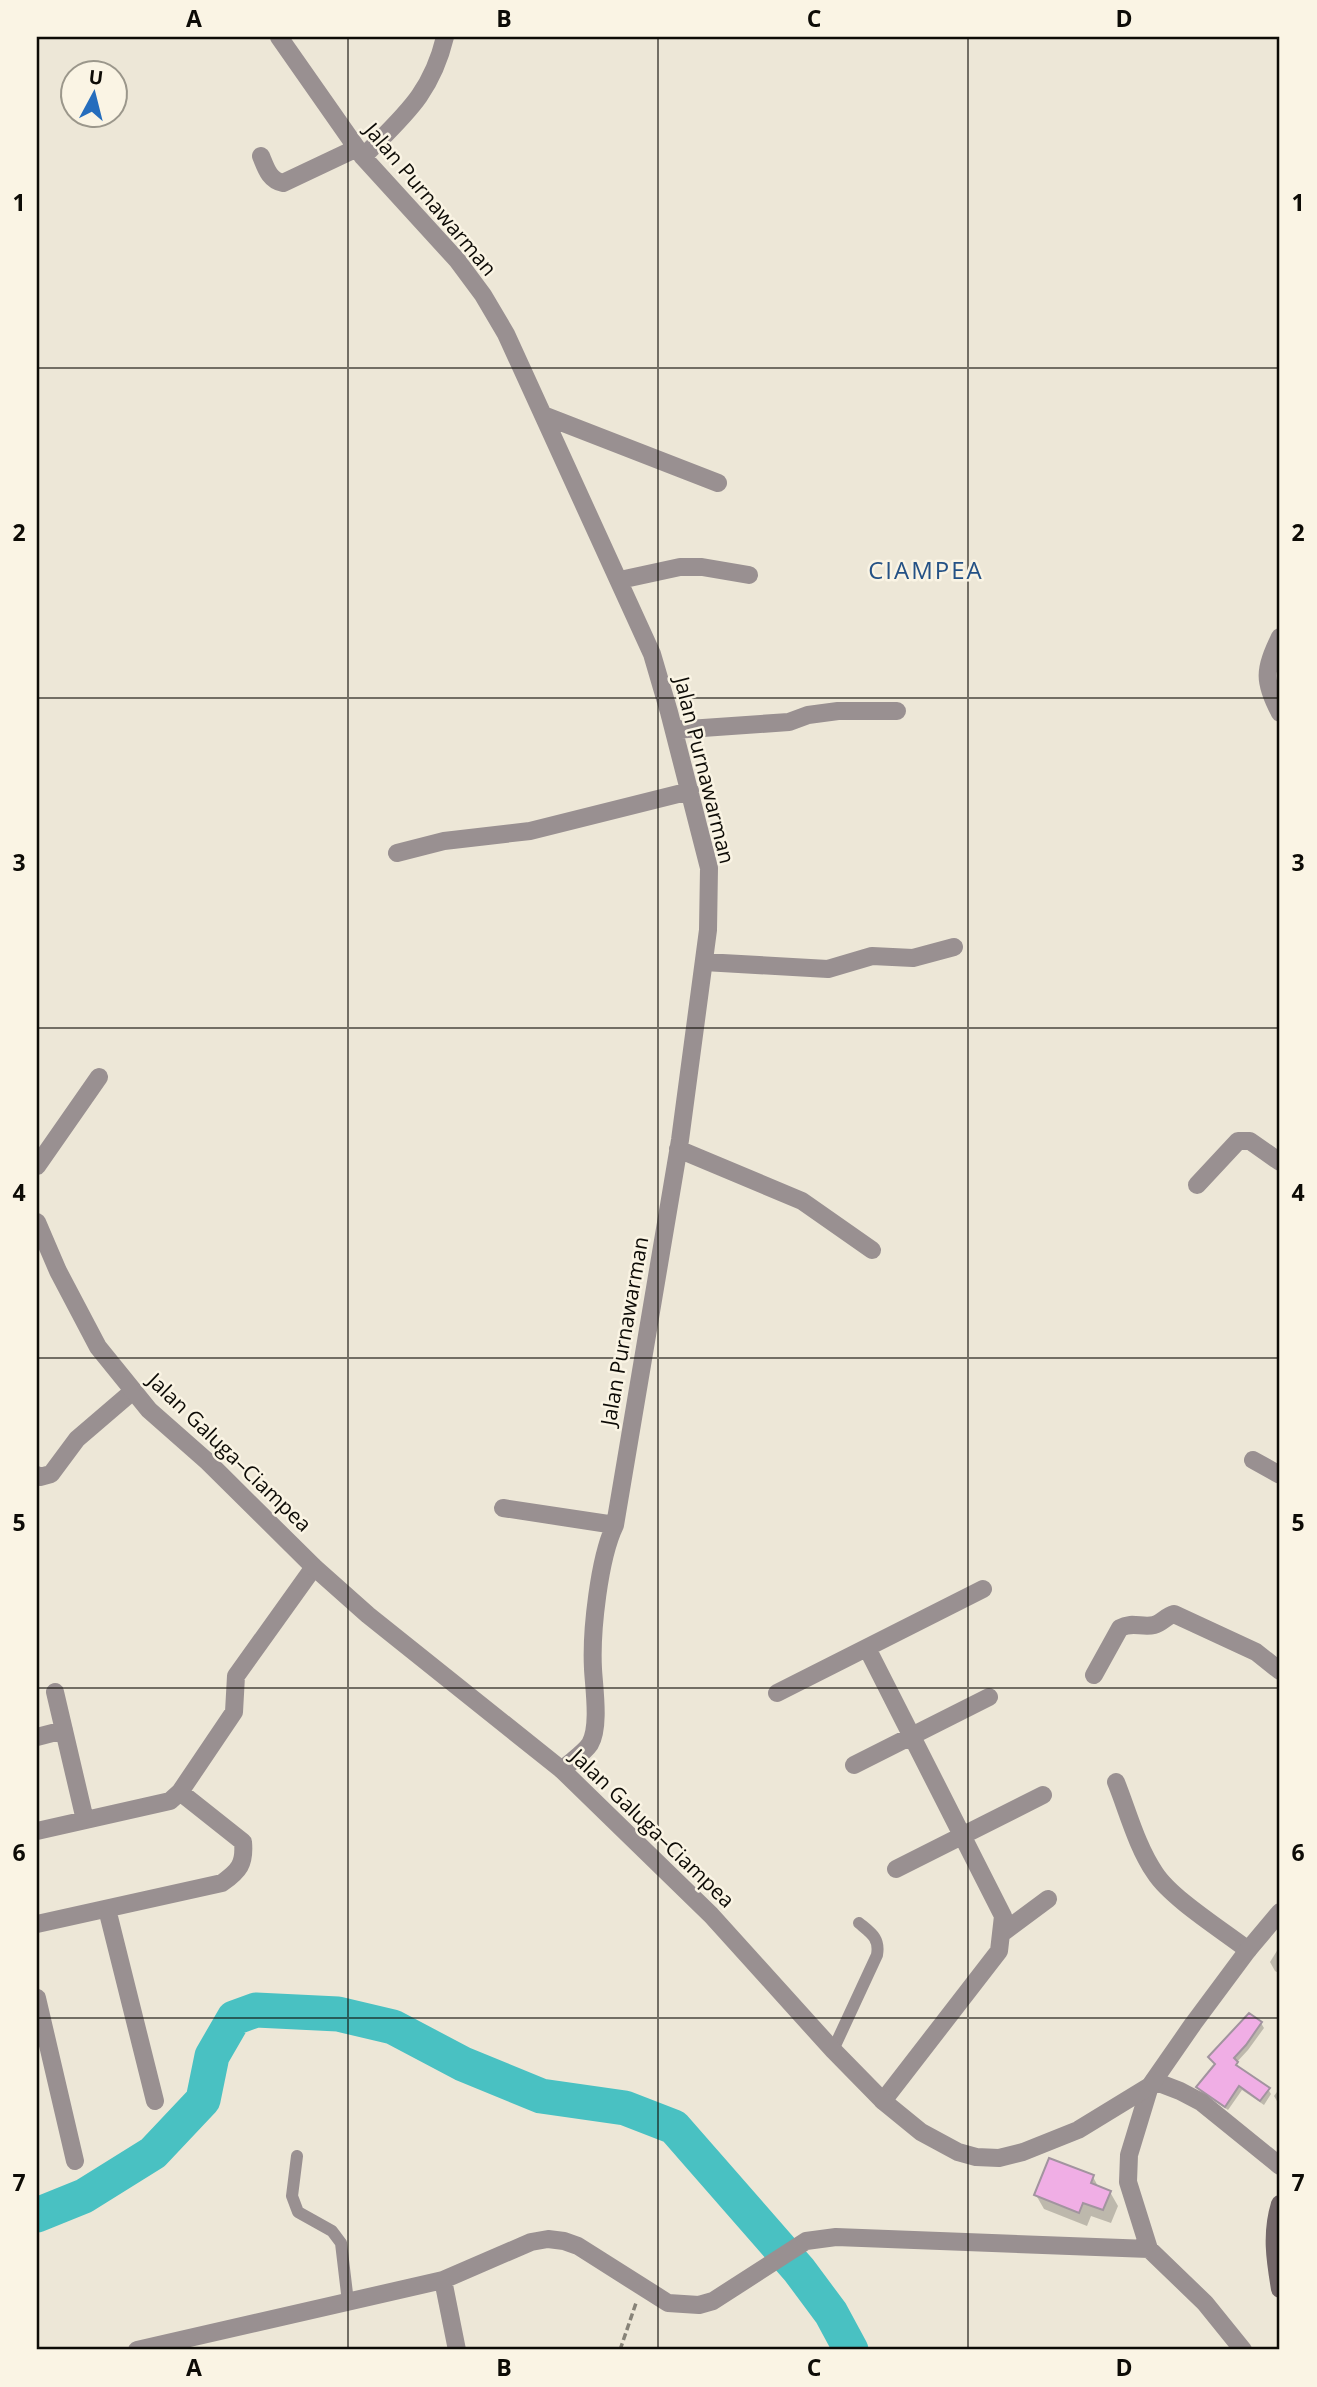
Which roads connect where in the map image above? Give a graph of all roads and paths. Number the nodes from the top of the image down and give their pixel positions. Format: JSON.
{"nodes":[{"id":1,"x":279,"y":37,"type":"edge"},
{"id":2,"x":445,"y":37,"type":"edge"},
{"id":3,"x":360,"y":153,"type":"junction"},
{"id":4,"x":261,"y":156,"type":"dead end"},
{"id":5,"x":543,"y":415,"type":"junction"},
{"id":6,"x":718,"y":483,"type":"dead end"},
{"id":7,"x":749,"y":575,"type":"dead end"},
{"id":8,"x":620,"y":580,"type":"junction"},
{"id":9,"x":1280,"y":637,"type":"edge"},
{"id":10,"x":897,"y":711,"type":"dead end"},
{"id":11,"x":1280,"y":713,"type":"edge"},
{"id":12,"x":674,"y":730,"type":"junction"},
{"id":13,"x":690,"y":791,"type":"junction"},
{"id":14,"x":397,"y":853,"type":"dead end"},
{"id":15,"x":954,"y":947,"type":"dead end"},
{"id":16,"x":704,"y":962,"type":"junction"},
{"id":17,"x":99,"y":1077,"type":"dead end"},
{"id":18,"x":678,"y":1149,"type":"junction"},
{"id":19,"x":1280,"y":1162,"type":"edge"},
{"id":20,"x":37,"y":1166,"type":"edge"},
{"id":21,"x":1197,"y":1185,"type":"dead end"},
{"id":22,"x":37,"y":1222,"type":"edge"},
{"id":23,"x":872,"y":1250,"type":"dead end"},
{"id":24,"x":133,"y":1391,"type":"junction"},
{"id":25,"x":1253,"y":1460,"type":"dead end"},
{"id":26,"x":37,"y":1475,"type":"edge"},
{"id":27,"x":1280,"y":1475,"type":"edge"},
{"id":28,"x":503,"y":1508,"type":"dead end"},
{"id":29,"x":615,"y":1525,"type":"junction"},
{"id":30,"x":314,"y":1567,"type":"junction"},
{"id":31,"x":983,"y":1589,"type":"dead end"},
{"id":32,"x":867,"y":1648,"type":"junction"},
{"id":33,"x":1280,"y":1671,"type":"edge"},
{"id":34,"x":1094,"y":1675,"type":"dead end"},
{"id":35,"x":55,"y":1692,"type":"dead end"},
{"id":36,"x":778,"y":1693,"type":"dead end"},
{"id":37,"x":989,"y":1697,"type":"dead end"},
{"id":38,"x":64,"y":1730,"type":"junction"},
{"id":39,"x":911,"y":1735,"type":"junction"},
{"id":40,"x":37,"y":1737,"type":"edge"},
{"id":41,"x":855,"y":1765,"type":"dead end"},
{"id":42,"x":562,"y":1770,"type":"junction"},
{"id":43,"x":1116,"y":1782,"type":"dead end"},
{"id":44,"x":180,"y":1792,"type":"junction"},
{"id":45,"x":1043,"y":1795,"type":"dead end"},
{"id":46,"x":85,"y":1820,"type":"junction"},
{"id":47,"x":37,"y":1830,"type":"edge"},
{"id":48,"x":961,"y":1834,"type":"junction"},
{"id":49,"x":896,"y":1869,"type":"dead end"},
{"id":50,"x":1048,"y":1899,"type":"dead end"},
{"id":51,"x":107,"y":1909,"type":"junction"},
{"id":52,"x":1280,"y":1912,"type":"edge"},
{"id":53,"x":859,"y":1923,"type":"dead end"},
{"id":54,"x":37,"y":1924,"type":"edge"},
{"id":55,"x":1001,"y":1934,"type":"junction"},
{"id":56,"x":1248,"y":1950,"type":"junction"},
{"id":57,"x":37,"y":1998,"type":"edge"},
{"id":58,"x":833,"y":2050,"type":"junction"},
{"id":59,"x":1152,"y":2084,"type":"junction"},
{"id":60,"x":155,"y":2101,"type":"dead end"},
{"id":61,"x":883,"y":2101,"type":"junction"},
{"id":62,"x":297,"y":2157,"type":"dead end"},
{"id":63,"x":75,"y":2161,"type":"dead end"},
{"id":64,"x":1280,"y":2166,"type":"edge"},
{"id":65,"x":1280,"y":2204,"type":"edge"},
{"id":66,"x":1149,"y":2249,"type":"junction"},
{"id":67,"x":443,"y":2280,"type":"junction"},
{"id":68,"x":643,"y":2287,"type":"junction"},
{"id":69,"x":1280,"y":2289,"type":"edge"},
{"id":70,"x":348,"y":2302,"type":"junction"},
{"id":71,"x":138,"y":2350,"type":"edge"},
{"id":72,"x":457,"y":2350,"type":"edge"},
{"id":73,"x":620,"y":2350,"type":"edge"},
{"id":74,"x":1243,"y":2350,"type":"edge"}],
"edges":[{"from":1,"to":3,"type":"street","name":"Jalan Purnawarman"},
{"from":2,"to":3,"type":"street"},
{"from":3,"to":4,"type":"street"},
{"from":3,"to":5,"type":"street","name":"Jalan Purnawarman"},
{"from":5,"to":6,"type":"street"},
{"from":5,"to":8,"type":"street","name":"Jalan Purnawarman"},
{"from":7,"to":8,"type":"street"},
{"from":8,"to":12,"type":"street","name":"Jalan Purnawarman"},
{"from":9,"to":11,"type":"street"},
{"from":10,"to":12,"type":"street"},
{"from":12,"to":13,"type":"street","name":"Jalan Purnawarman"},
{"from":13,"to":14,"type":"street"},
{"from":13,"to":16,"type":"street","name":"Jalan Purnawarman"},
{"from":15,"to":16,"type":"street"},
{"from":16,"to":18,"type":"street","name":"Jalan Purnawarman"},
{"from":17,"to":20,"type":"street"},
{"from":18,"to":23,"type":"street"},
{"from":18,"to":29,"type":"street","name":"Jalan Purnawarman"},
{"from":19,"to":21,"type":"street"},
{"from":22,"to":24,"type":"street","name":"Jalan Galuga–Ciampea"},
{"from":24,"to":26,"type":"street"},
{"from":24,"to":30,"type":"street","name":"Jalan Galuga–Ciampea"},
{"from":25,"to":27,"type":"street"},
{"from":28,"to":29,"type":"street"},
{"from":29,"to":42,"type":"street","name":"Jalan Purnawarman"},
{"from":30,"to":42,"type":"street","name":"Jalan Galuga–Ciampea"},
{"from":30,"to":44,"type":"street"},
{"from":31,"to":32,"type":"street"},
{"from":32,"to":36,"type":"street"},
{"from":32,"to":39,"type":"street"},
{"from":33,"to":34,"type":"street"},
{"from":35,"to":38,"type":"street"},
{"from":37,"to":39,"type":"street"},
{"from":38,"to":40,"type":"street"},
{"from":38,"to":46,"type":"street"},
{"from":39,"to":41,"type":"street"},
{"from":39,"to":48,"type":"street"},
{"from":42,"to":58,"type":"street","name":"Jalan Galuga–Ciampea"},
{"from":43,"to":56,"type":"street"},
{"from":44,"to":46,"type":"street"},
{"from":44,"to":51,"type":"street"},
{"from":45,"to":48,"type":"street"},
{"from":46,"to":47,"type":"street"},
{"from":48,"to":49,"type":"street"},
{"from":48,"to":55,"type":"street"},
{"from":50,"to":55,"type":"street"},
{"from":51,"to":54,"type":"street"},
{"from":51,"to":60,"type":"street"},
{"from":52,"to":56,"type":"street","name":"Jalan Galuga–Ciampea"},
{"from":53,"to":58,"type":"lane"},
{"from":55,"to":61,"type":"street"},
{"from":56,"to":59,"type":"street","name":"Jalan Galuga–Ciampea"},
{"from":57,"to":63,"type":"street"},
{"from":58,"to":61,"type":"street","name":"Jalan Galuga–Ciampea"},
{"from":59,"to":61,"type":"street","name":"Jalan Galuga–Ciampea"},
{"from":59,"to":64,"type":"street"},
{"from":59,"to":66,"type":"street"},
{"from":62,"to":70,"type":"lane"},
{"from":65,"to":69,"type":"main road"},
{"from":66,"to":68,"type":"street"},
{"from":66,"to":74,"type":"street"},
{"from":67,"to":68,"type":"street"},
{"from":67,"to":70,"type":"street"},
{"from":67,"to":72,"type":"street"},
{"from":68,"to":73,"type":"path"},
{"from":70,"to":71,"type":"street"}]}
